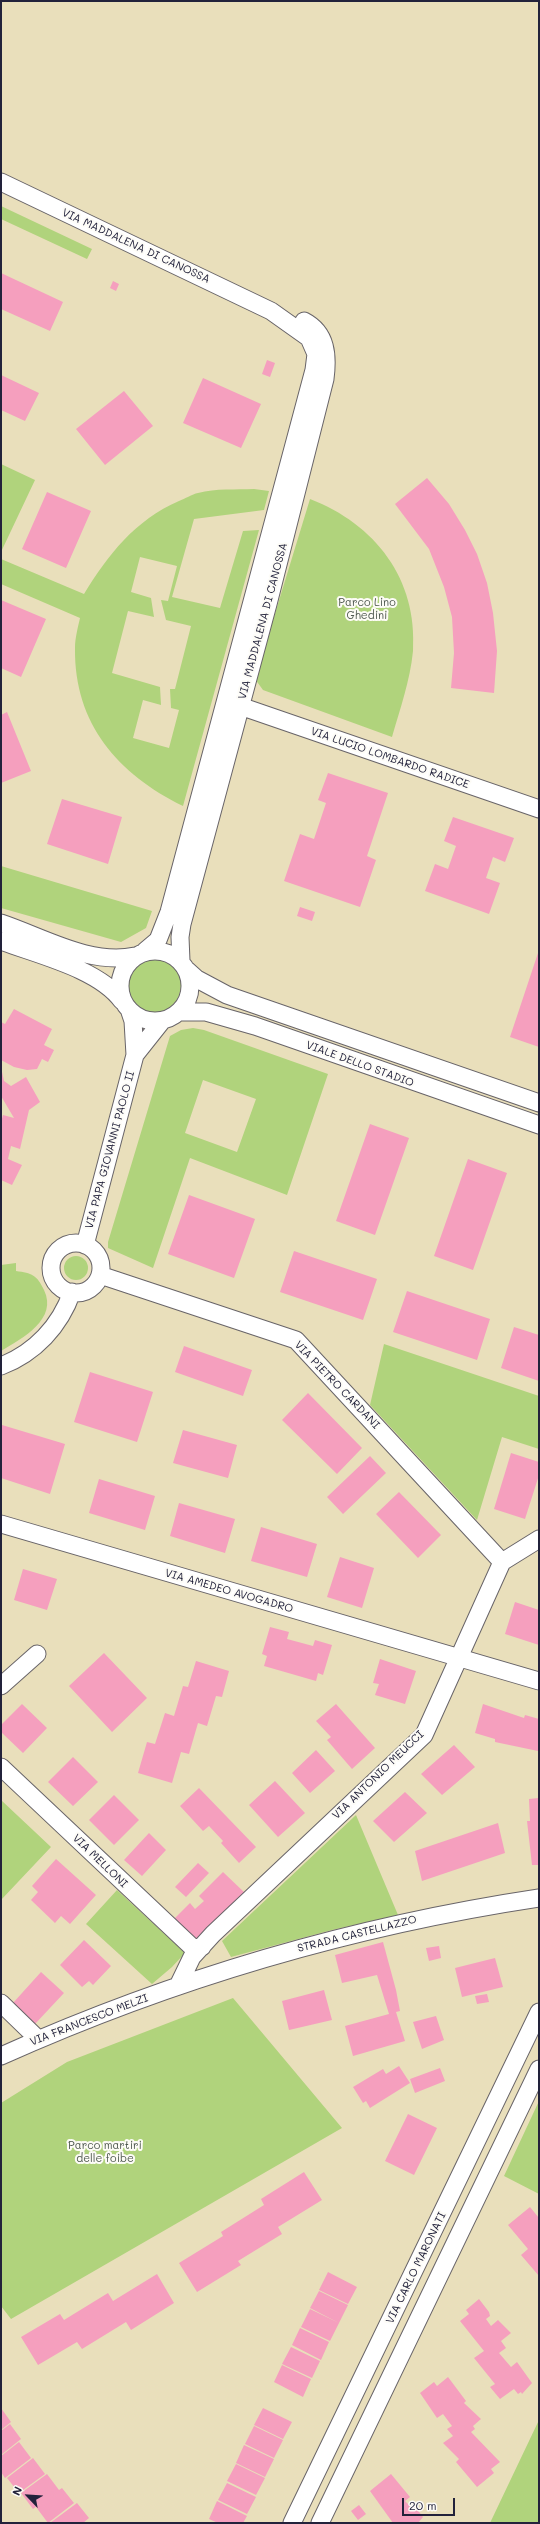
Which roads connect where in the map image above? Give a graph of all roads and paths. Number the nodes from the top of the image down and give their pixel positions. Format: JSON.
{"nodes":[{"id":1,"x":1,"y":182,"type":"edge"},
{"id":2,"x":271,"y":311,"type":"junction"},
{"id":3,"x":311,"y":435,"type":"junction"},
{"id":4,"x":274,"y":523,"type":"junction"},
{"id":5,"x":268,"y":604,"type":"junction"},
{"id":6,"x":242,"y":640,"type":"junction"},
{"id":7,"x":240,"y":706,"type":"junction"},
{"id":8,"x":222,"y":718,"type":"junction"},
{"id":9,"x":214,"y":749,"type":"junction"},
{"id":10,"x":215,"y":802,"type":"junction"},
{"id":11,"x":539,"y":809,"type":"edge"},
{"id":12,"x":194,"y":820,"type":"junction"},
{"id":13,"x":1,"y":923,"type":"edge"},
{"id":14,"x":1,"y":941,"type":"edge"},
{"id":15,"x":140,"y":953,"type":"junction"},
{"id":16,"x":184,"y":966,"type":"junction"},
{"id":17,"x":127,"y":1007,"type":"junction"},
{"id":18,"x":179,"y":1012,"type":"junction"},
{"id":19,"x":162,"y":1021,"type":"junction"},
{"id":20,"x":135,"y":1055,"type":"junction"},
{"id":21,"x":539,"y":1103,"type":"edge"},
{"id":22,"x":539,"y":1125,"type":"edge"},
{"id":23,"x":85,"y":1245,"type":"junction"},
{"id":24,"x":100,"y":1275,"type":"junction"},
{"id":25,"x":72,"y":1292,"type":"junction"},
{"id":26,"x":1,"y":1366,"type":"edge"},
{"id":27,"x":1,"y":1524,"type":"edge"},
{"id":28,"x":539,"y":1539,"type":"edge"},
{"id":29,"x":502,"y":1562,"type":"junction"},
{"id":30,"x":37,"y":1654,"type":"dead end"},
{"id":31,"x":458,"y":1657,"type":"junction"},
{"id":32,"x":539,"y":1681,"type":"edge"},
{"id":33,"x":1,"y":1686,"type":"edge"},
{"id":34,"x":1,"y":1767,"type":"edge"},
{"id":35,"x":539,"y":1898,"type":"edge"},
{"id":36,"x":202,"y":1947,"type":"junction"},
{"id":37,"x":178,"y":1986,"type":"junction"},
{"id":38,"x":1,"y":2003,"type":"edge"},
{"id":39,"x":539,"y":2012,"type":"edge"},
{"id":40,"x":38,"y":2040,"type":"junction"},
{"id":41,"x":1,"y":2056,"type":"edge"},
{"id":42,"x":539,"y":2069,"type":"edge"},
{"id":43,"x":292,"y":2523,"type":"edge"},
{"id":44,"x":320,"y":2523,"type":"edge"}],
"edges":[{"from":1,"to":2,"type":"street","name":"VIA MADDALENA DI CANOSSA"},
{"from":2,"to":3,"type":"street","name":"VIA MADDALENA DI CANOSSA"},
{"from":2,"to":4,"type":"street","name":"VIA MADDALENA DI CANOSSA"},
{"from":3,"to":4,"type":"street"},
{"from":3,"to":5,"type":"street","name":"VIA MADDALENA DI CANOSSA"},
{"from":4,"to":5,"type":"street"},
{"from":4,"to":6,"type":"street","name":"VIA MADDALENA DI CANOSSA"},
{"from":5,"to":7,"type":"street","name":"VIA MADDALENA DI CANOSSA"},
{"from":6,"to":7,"type":"street"},
{"from":6,"to":8,"type":"street","name":"VIA MADDALENA DI CANOSSA"},
{"from":7,"to":8,"type":"street"},
{"from":7,"to":10,"type":"street","name":"VIA MADDALENA DI CANOSSA"},
{"from":7,"to":11,"type":"street","name":"VIA LUCIO LOMBARDO RADICE"},
{"from":8,"to":9,"type":"street","name":"VIA MADDALENA DI CANOSSA"},
{"from":9,"to":10,"type":"street"},
{"from":9,"to":12,"type":"street","name":"VIA MADDALENA DI CANOSSA"},
{"from":10,"to":12,"type":"street"},
{"from":10,"to":16,"type":"street","name":"VIA MADDALENA DI CANOSSA"},
{"from":12,"to":15,"type":"street","name":"VIA MADDALENA DI CANOSSA"},
{"from":13,"to":15,"type":"street","name":"VIALE DELLO STADIO"},
{"from":14,"to":17,"type":"street"},
{"from":15,"to":16,"type":"street","name":"VIALE DELLO STADIO"},
{"from":15,"to":17,"type":"street"},
{"from":16,"to":18,"type":"street"},
{"from":16,"to":21,"type":"street","name":"VIALE DELLO STADIO"},
{"from":17,"to":19,"type":"street"},
{"from":17,"to":20,"type":"street","name":"VIA PAPA GIOVANNI PAOLO II"},
{"from":18,"to":19,"type":"street","name":"VIALE DELLO STADIO"},
{"from":18,"to":22,"type":"street","name":"VIALE DELLO STADIO"},
{"from":19,"to":20,"type":"street","name":"VIA PAPA GIOVANNI PAOLO II"},
{"from":20,"to":23,"type":"street","name":"VIA PAPA GIOVANNI PAOLO II"},
{"from":23,"to":24,"type":"street"},
{"from":23,"to":25,"type":"street"},
{"from":24,"to":25,"type":"street"},
{"from":24,"to":29,"type":"street","name":"VIA PIETRO CARDANI"},
{"from":25,"to":26,"type":"street"},
{"from":27,"to":31,"type":"street","name":"VIA AMEDEO AVOGADRO"},
{"from":28,"to":29,"type":"street"},
{"from":29,"to":31,"type":"street","name":"VIA ANTONIO MEUCCI"},
{"from":30,"to":33,"type":"street"},
{"from":31,"to":32,"type":"street","name":"VIA AMEDEO AVOGADRO"},
{"from":31,"to":36,"type":"street","name":"VIA ANTONIO MEUCCI"},
{"from":34,"to":36,"type":"street","name":"VIA MELLONI"},
{"from":35,"to":37,"type":"street","name":"STRADA CASTELLAZZO"},
{"from":36,"to":37,"type":"street","name":"VIA ANTONIO MEUCCI"},
{"from":37,"to":40,"type":"street","name":"VIA FRANCESCO MELZI"},
{"from":38,"to":40,"type":"street"},
{"from":39,"to":43,"type":"street","name":"VIA CARLO MARONATI"},
{"from":40,"to":41,"type":"street","name":"VIA FRANCESCO MELZI"},
{"from":42,"to":44,"type":"street"}]}
